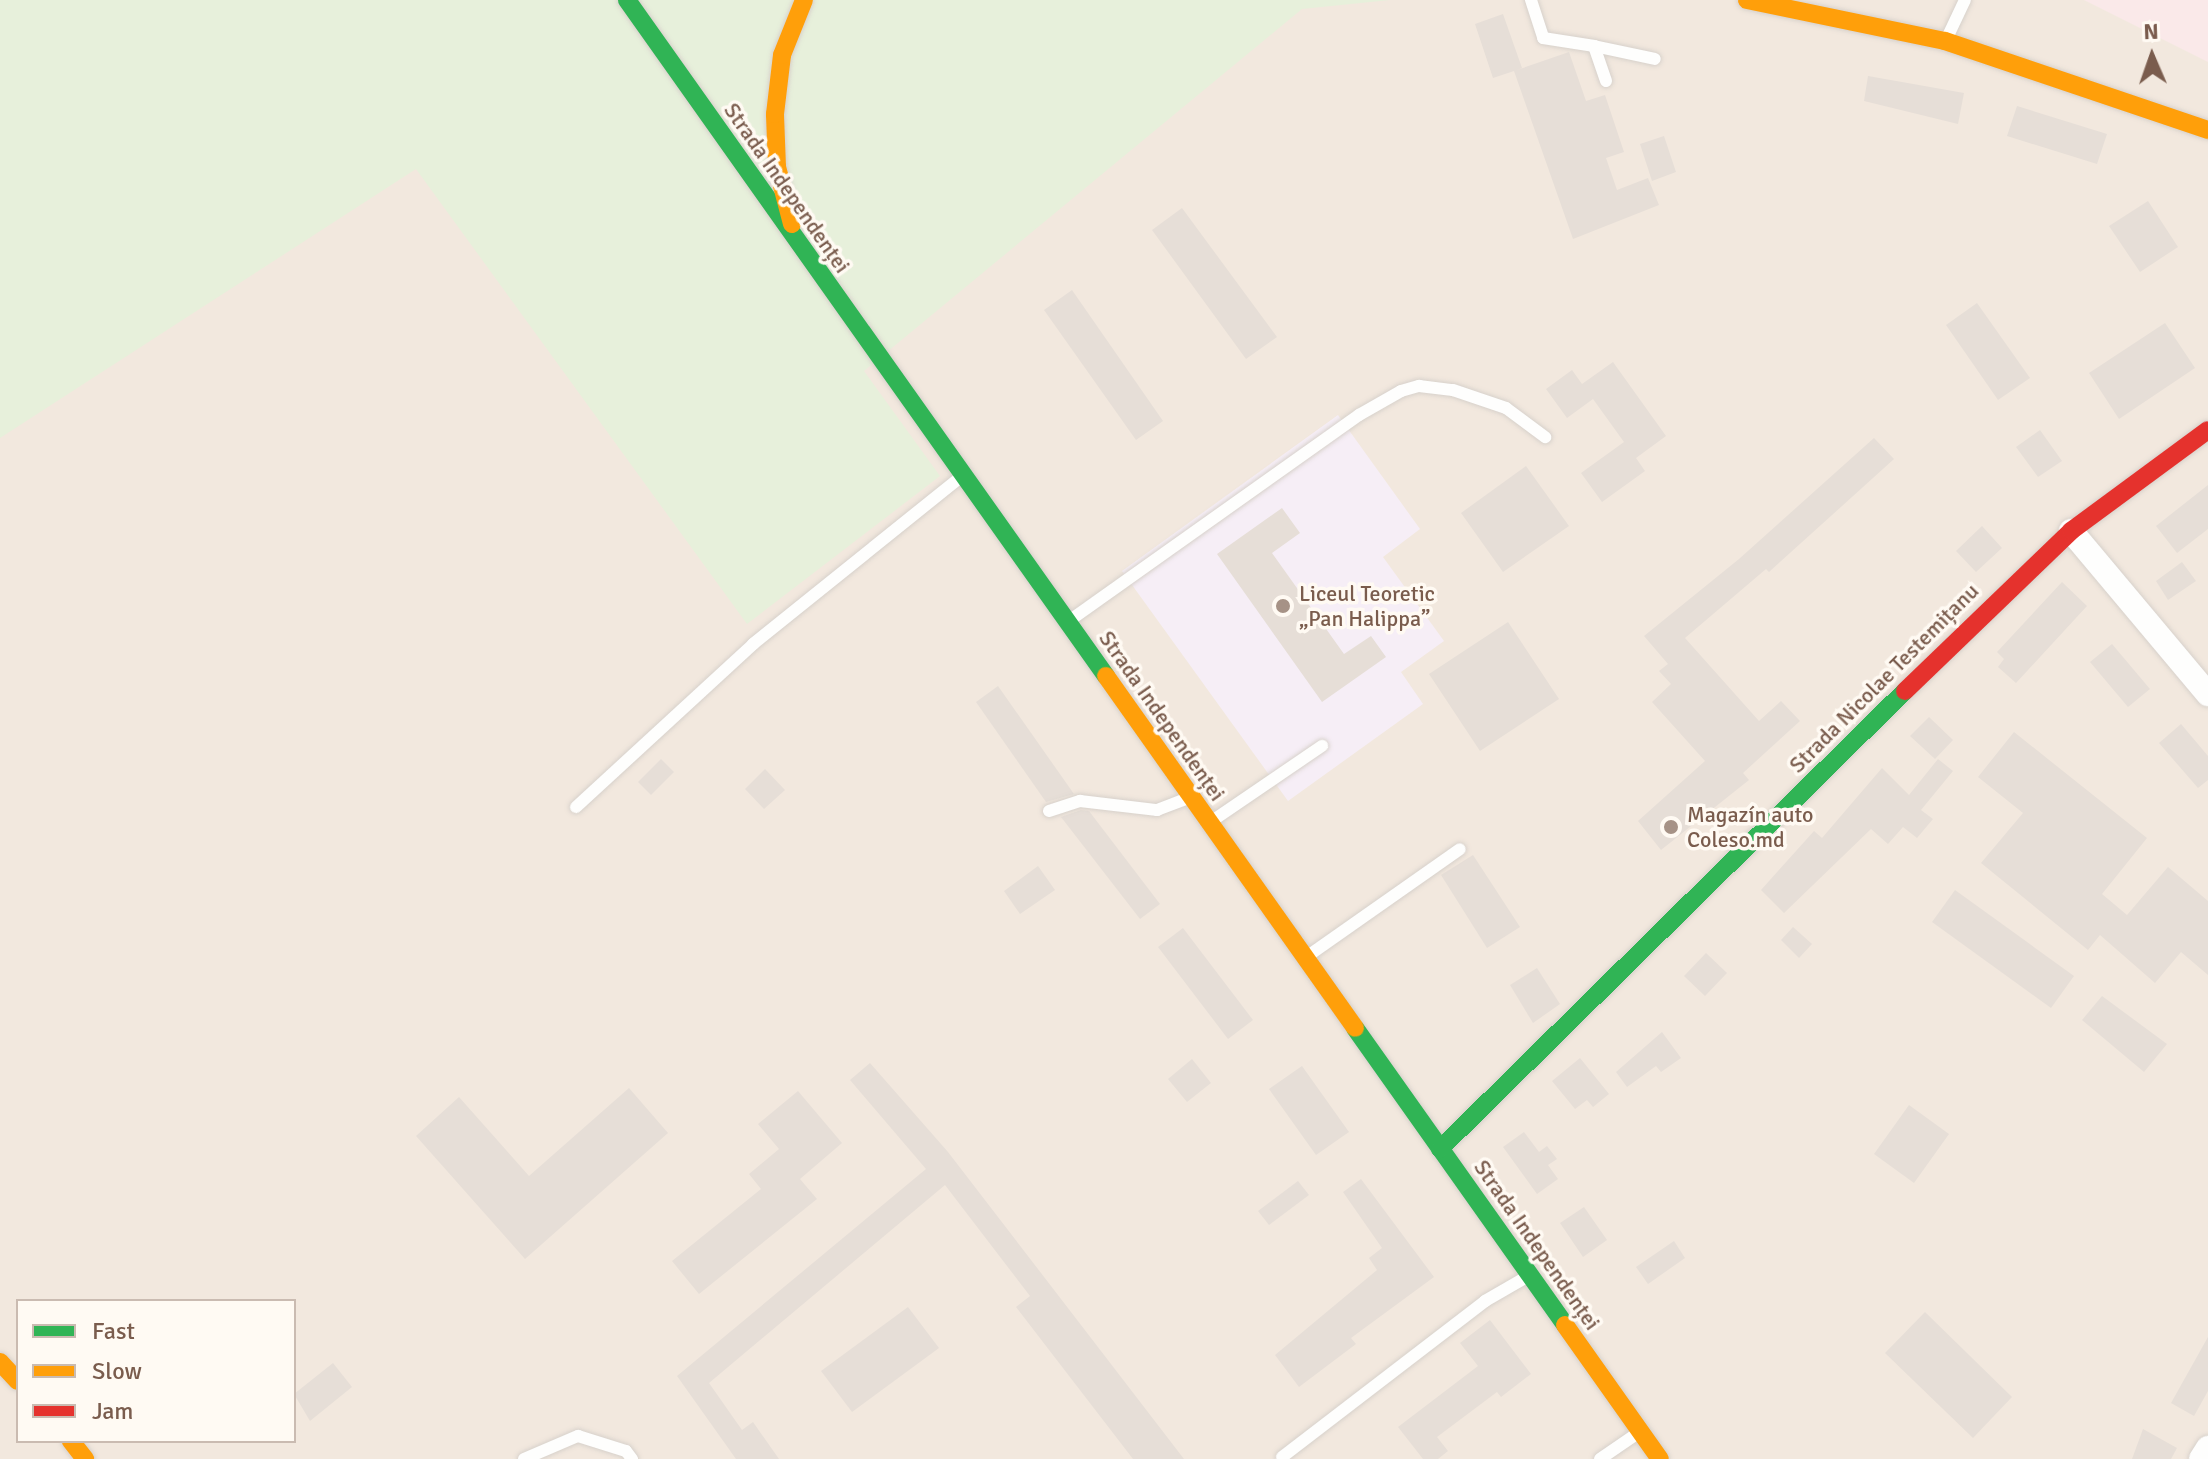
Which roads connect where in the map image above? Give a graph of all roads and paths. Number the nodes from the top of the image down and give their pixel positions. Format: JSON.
{"nodes":[{"id":1,"x":627,"y":0,"type":"edge"},
{"id":2,"x":804,"y":0,"type":"edge"},
{"id":3,"x":1531,"y":0,"type":"edge"},
{"id":4,"x":1747,"y":0,"type":"edge"},
{"id":5,"x":1965,"y":0,"type":"edge"},
{"id":6,"x":1945,"y":41,"type":"junction"},
{"id":7,"x":1594,"y":46,"type":"junction"},
{"id":8,"x":1655,"y":59,"type":"dead end"},
{"id":9,"x":1606,"y":81,"type":"dead end"},
{"id":10,"x":2208,"y":130,"type":"edge"},
{"id":11,"x":796,"y":243,"type":"junction"},
{"id":12,"x":2208,"y":430,"type":"edge"},
{"id":13,"x":1545,"y":437,"type":"dead end"},
{"id":14,"x":962,"y":476,"type":"junction"},
{"id":15,"x":2071,"y":531,"type":"junction"},
{"id":16,"x":1066,"y":623,"type":"junction"},
{"id":17,"x":2208,"y":694,"type":"edge"},
{"id":18,"x":1322,"y":746,"type":"dead end"},
{"id":19,"x":1190,"y":797,"type":"junction"},
{"id":20,"x":576,"y":807,"type":"dead end"},
{"id":21,"x":1049,"y":811,"type":"dead end"},
{"id":22,"x":1209,"y":824,"type":"junction"},
{"id":23,"x":1460,"y":849,"type":"dead end"},
{"id":24,"x":1305,"y":959,"type":"junction"},
{"id":25,"x":1440,"y":1149,"type":"junction"},
{"id":26,"x":1530,"y":1275,"type":"junction"},
{"id":27,"x":0,"y":1362,"type":"edge"},
{"id":28,"x":16,"y":1379,"type":"edge"},
{"id":29,"x":1640,"y":1431,"type":"junction"},
{"id":30,"x":73,"y":1443,"type":"edge"},
{"id":31,"x":2208,"y":1448,"type":"edge"},
{"id":32,"x":1282,"y":1457,"type":"dead end"},
{"id":33,"x":85,"y":1459,"type":"edge"},
{"id":34,"x":524,"y":1459,"type":"edge"},
{"id":35,"x":632,"y":1459,"type":"edge"},
{"id":36,"x":1600,"y":1459,"type":"edge"},
{"id":37,"x":1660,"y":1459,"type":"edge"},
{"id":38,"x":2201,"y":1459,"type":"edge"}],
"edges":[{"from":1,"to":11,"type":"main road","name":"Strada Independenței"},
{"from":2,"to":11,"type":"main road"},
{"from":3,"to":7,"type":"lane"},
{"from":4,"to":6,"type":"main road"},
{"from":5,"to":6,"type":"lane"},
{"from":6,"to":10,"type":"main road"},
{"from":7,"to":8,"type":"lane"},
{"from":7,"to":9,"type":"lane"},
{"from":11,"to":14,"type":"main road","name":"Strada Independenței"},
{"from":12,"to":15,"type":"main road","name":"Strada Nicolae Testemițanu"},
{"from":13,"to":16,"type":"lane"},
{"from":14,"to":16,"type":"main road","name":"Strada Independenței"},
{"from":14,"to":20,"type":"lane"},
{"from":15,"to":17,"type":"street"},
{"from":15,"to":25,"type":"main road","name":"Strada Nicolae Testemițanu"},
{"from":16,"to":19,"type":"main road","name":"Strada Independenței"},
{"from":18,"to":22,"type":"lane"},
{"from":19,"to":21,"type":"lane"},
{"from":19,"to":22,"type":"main road","name":"Strada Independenței"},
{"from":22,"to":24,"type":"main road","name":"Strada Independenței"},
{"from":23,"to":24,"type":"lane"},
{"from":24,"to":25,"type":"main road","name":"Strada Independenței"},
{"from":25,"to":26,"type":"main road","name":"Strada Independenței"},
{"from":26,"to":29,"type":"main road","name":"Strada Independenței"},
{"from":26,"to":32,"type":"lane"},
{"from":27,"to":28,"type":"main road"},
{"from":29,"to":36,"type":"lane"},
{"from":29,"to":37,"type":"main road","name":"Strada Independenței"},
{"from":30,"to":33,"type":"main road"},
{"from":31,"to":38,"type":"street"},
{"from":34,"to":35,"type":"lane"}]}
